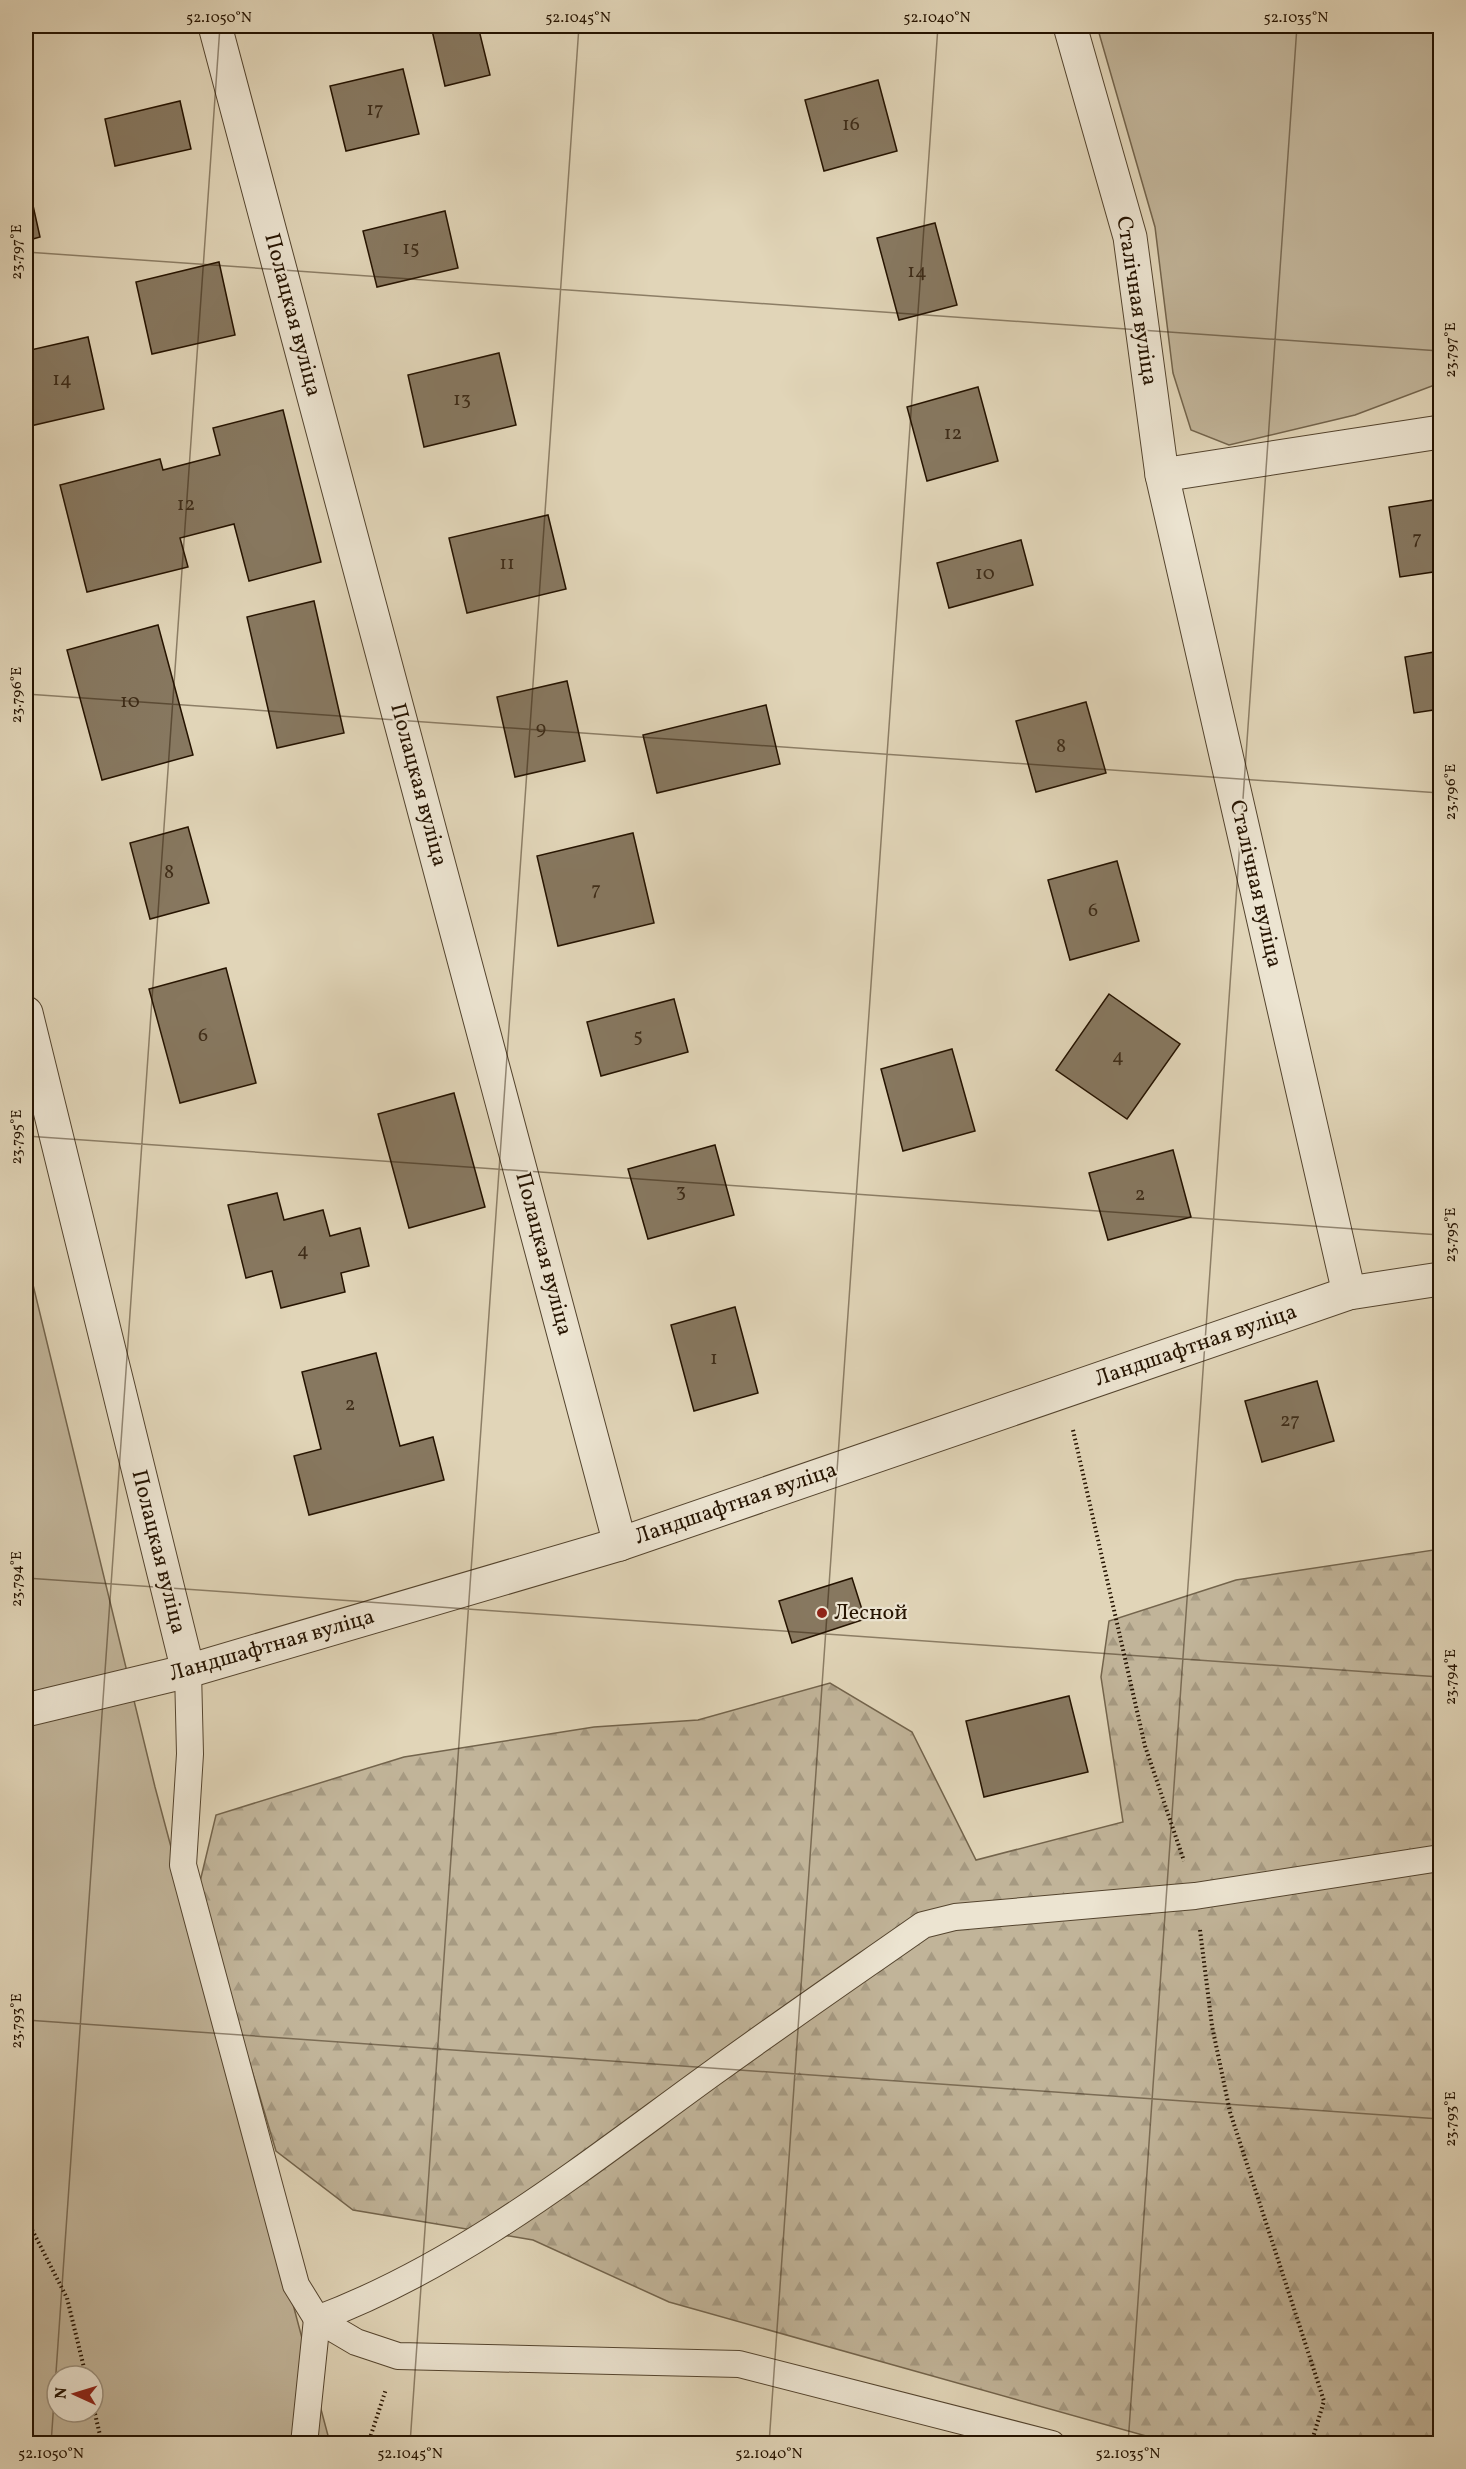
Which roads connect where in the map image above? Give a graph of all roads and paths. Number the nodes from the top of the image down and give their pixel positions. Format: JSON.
{"nodes":[{"id":1,"x":215,"y":26,"type":"edge"},
{"id":2,"x":1070,"y":26,"type":"edge"},
{"id":3,"x":1440,"y":432,"type":"edge"},
{"id":4,"x":1162,"y":475,"type":"junction"},
{"id":5,"x":26,"y":1013,"type":"edge"},
{"id":6,"x":1440,"y":1279,"type":"edge"},
{"id":7,"x":1349,"y":1293,"type":"junction"},
{"id":8,"x":620,"y":1544,"type":"junction"},
{"id":9,"x":188,"y":1671,"type":"junction"},
{"id":10,"x":26,"y":1710,"type":"edge"},
{"id":11,"x":1440,"y":1858,"type":"edge"},
{"id":12,"x":26,"y":2218,"type":"edge"},
{"id":13,"x":317,"y":2319,"type":"junction"},
{"id":14,"x":83,"y":2364,"type":"edge"},
{"id":15,"x":97,"y":2424,"type":"edge"},
{"id":16,"x":26,"y":2429,"type":"edge"},
{"id":17,"x":29,"y":2444,"type":"edge"},
{"id":18,"x":102,"y":2444,"type":"edge"},
{"id":19,"x":304,"y":2444,"type":"edge"},
{"id":20,"x":1052,"y":2444,"type":"edge"}],
"edges":[{"from":1,"to":8,"type":"street","name":"Полацкая вуліца"},
{"from":2,"to":4,"type":"street","name":"Сталічная вуліца"},
{"from":3,"to":4,"type":"street"},
{"from":4,"to":7,"type":"street","name":"Сталічная вуліца"},
{"from":5,"to":9,"type":"street","name":"Полацкая вуліца"},
{"from":6,"to":7,"type":"street","name":"Ландшафтная вуліца"},
{"from":7,"to":8,"type":"street","name":"Ландшафтная вуліца"},
{"from":8,"to":9,"type":"street","name":"Ландшафтная вуліца"},
{"from":9,"to":10,"type":"street","name":"Ландшафтная вуліца"},
{"from":9,"to":13,"type":"lane"},
{"from":11,"to":13,"type":"lane"},
{"from":12,"to":14,"type":"path"},
{"from":13,"to":19,"type":"lane"},
{"from":13,"to":20,"type":"lane"},
{"from":15,"to":18,"type":"path"},
{"from":16,"to":17,"type":"path"}]}
